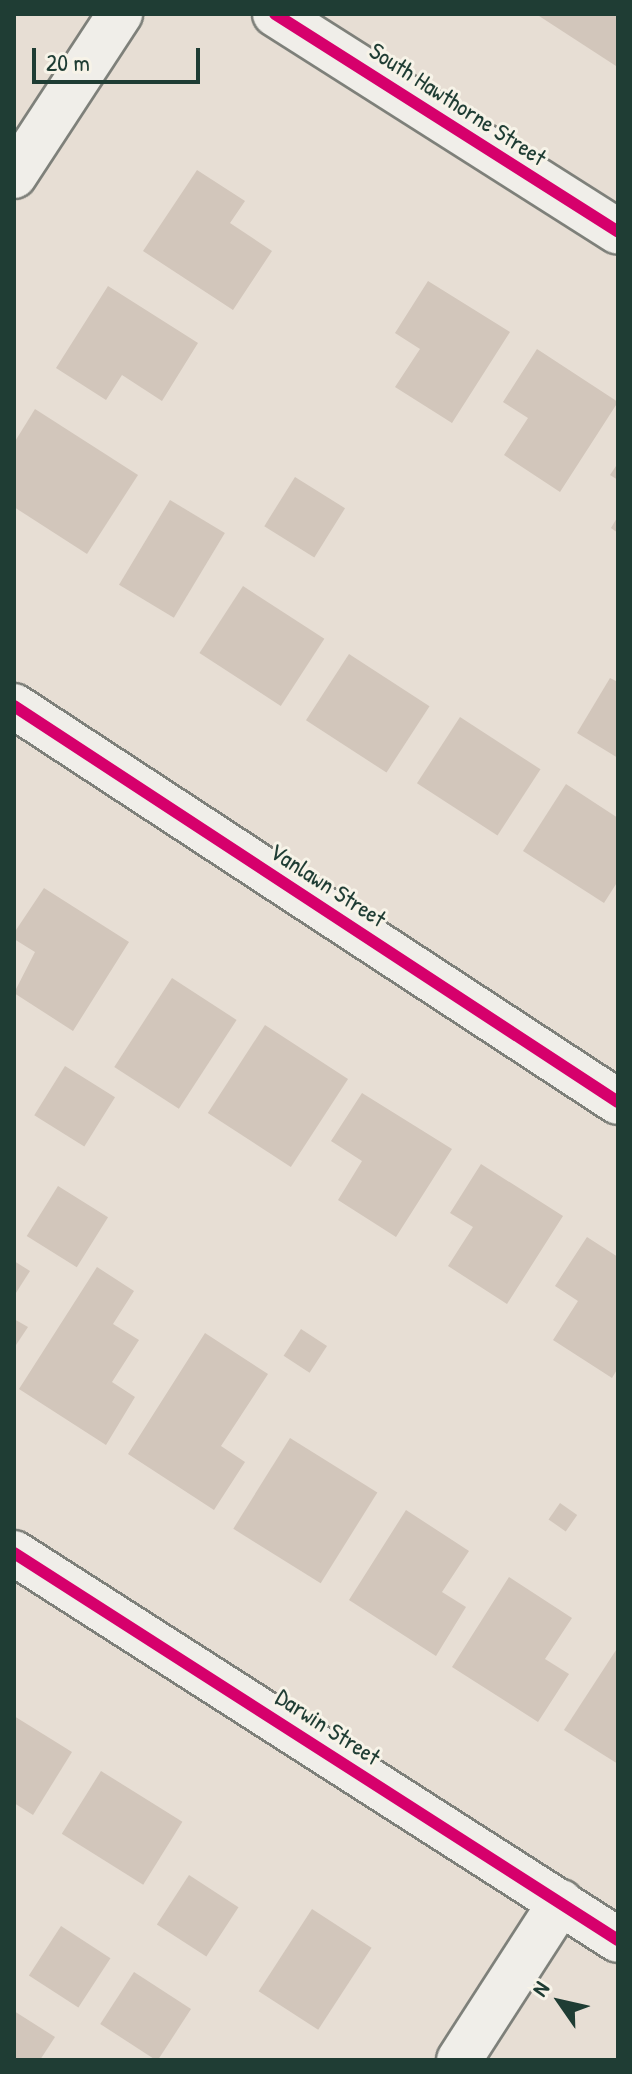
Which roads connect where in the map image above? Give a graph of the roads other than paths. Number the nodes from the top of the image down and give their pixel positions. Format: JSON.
{"nodes":[{"id":1,"x":120,"y":14,"type":"edge"},
{"id":2,"x":275,"y":14,"type":"edge"},
{"id":3,"x":14,"y":176,"type":"edge"},
{"id":4,"x":618,"y":232,"type":"edge"},
{"id":5,"x":14,"y":706,"type":"edge"},
{"id":6,"x":618,"y":1102,"type":"edge"},
{"id":7,"x":14,"y":1553,"type":"edge"},
{"id":8,"x":561,"y":1902,"type":"junction"},
{"id":9,"x":618,"y":1940,"type":"edge"},
{"id":10,"x":459,"y":2060,"type":"edge"}],
"edges":[{"from":1,"to":3,"type":"street"},
{"from":2,"to":4,"type":"street","name":"South Hawthorne Street"},
{"from":5,"to":6,"type":"street","name":"Vanlawn Street"},
{"from":7,"to":8,"type":"street","name":"Darwin Street"},
{"from":8,"to":9,"type":"street","name":"Darwin Street"},
{"from":8,"to":10,"type":"street"}]}
